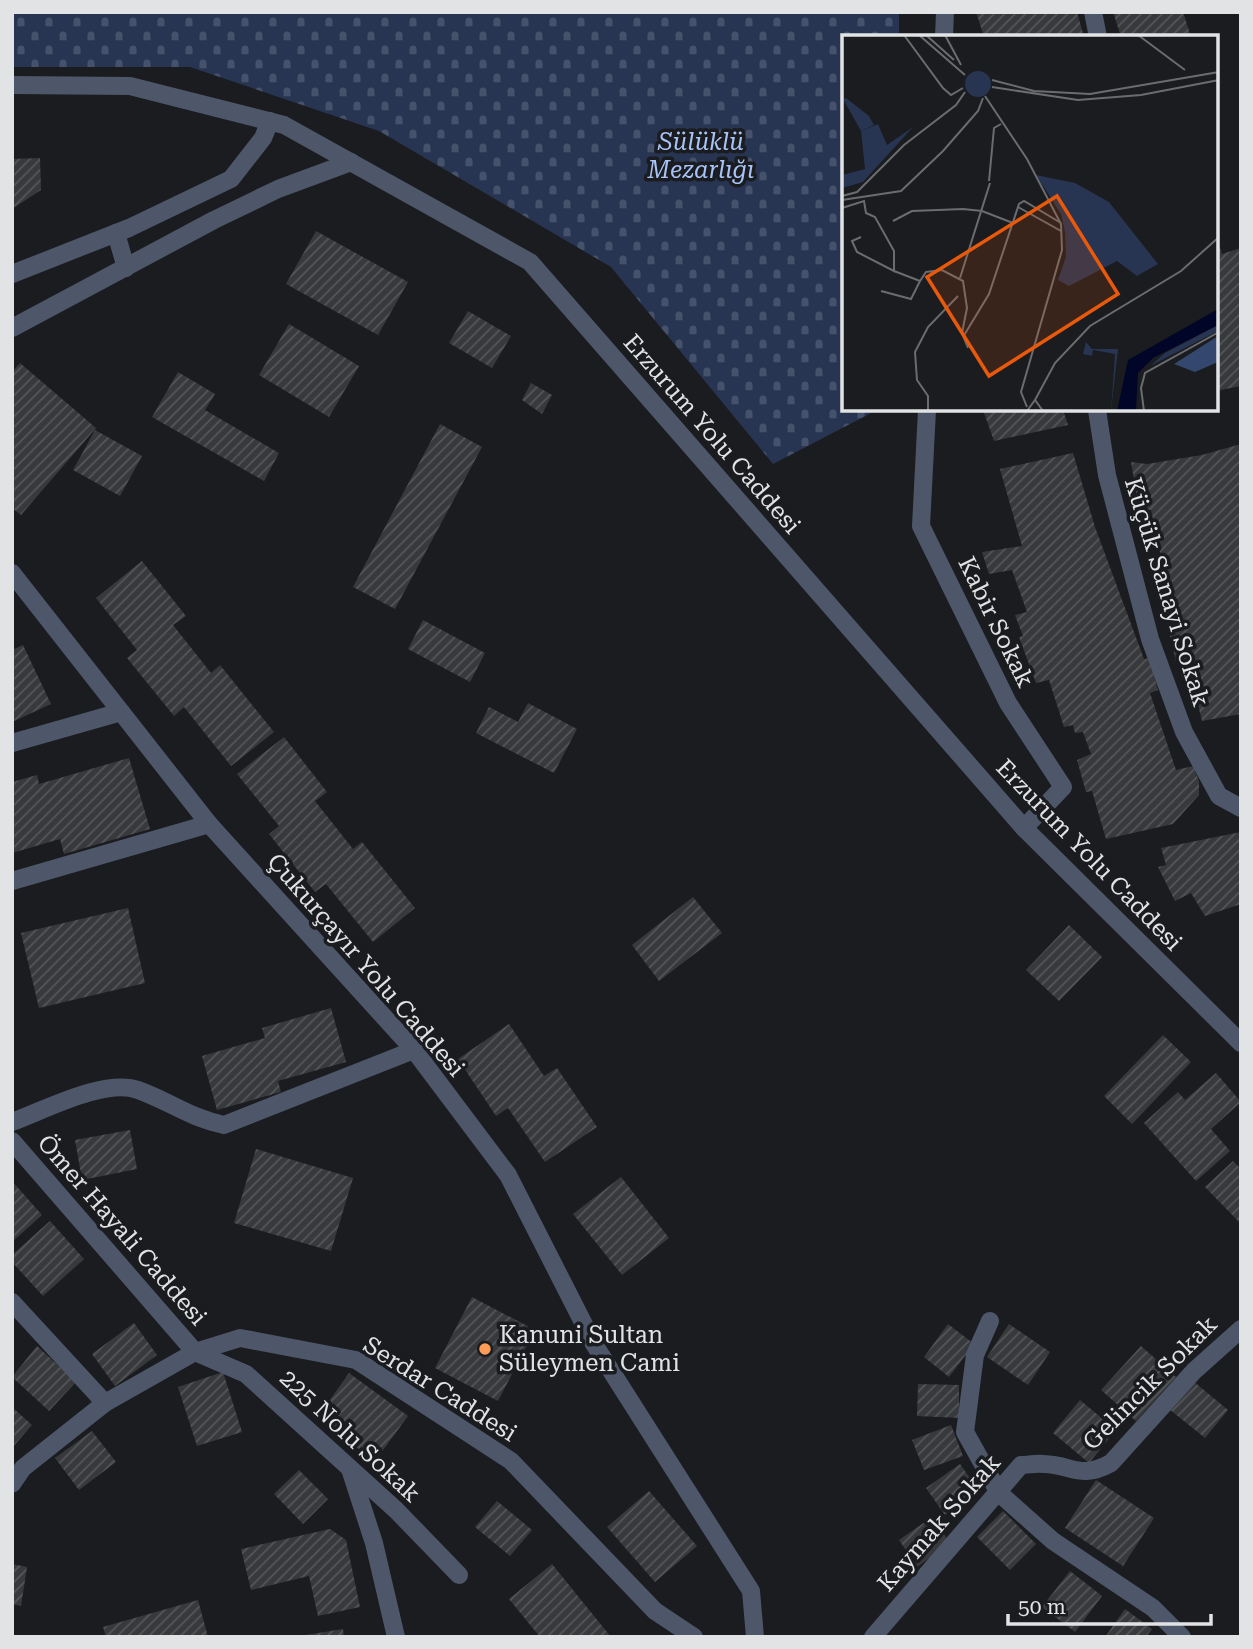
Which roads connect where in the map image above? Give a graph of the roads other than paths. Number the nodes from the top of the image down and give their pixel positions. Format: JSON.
{"nodes":[{"id":1,"x":945,"y":12,"type":"edge"},
{"id":2,"x":1093,"y":12,"type":"edge"},
{"id":3,"x":944,"y":35,"type":"edge"},
{"id":4,"x":1098,"y":35,"type":"edge"},
{"id":5,"x":12,"y":85,"type":"edge"},
{"id":6,"x":270,"y":121,"type":"junction"},
{"id":7,"x":351,"y":162,"type":"junction"},
{"id":8,"x":116,"y":233,"type":"junction"},
{"id":9,"x":126,"y":268,"type":"junction"},
{"id":10,"x":12,"y":274,"type":"edge"},
{"id":11,"x":12,"y":328,"type":"edge"},
{"id":12,"x":927,"y":411,"type":"edge"},
{"id":13,"x":1097,"y":411,"type":"edge"},
{"id":14,"x":12,"y":573,"type":"edge"},
{"id":15,"x":121,"y":712,"type":"junction"},
{"id":16,"x":12,"y":743,"type":"edge"},
{"id":17,"x":1241,"y":808,"type":"edge"},
{"id":18,"x":209,"y":824,"type":"junction"},
{"id":19,"x":1024,"y":828,"type":"junction"},
{"id":20,"x":12,"y":881,"type":"edge"},
{"id":21,"x":1241,"y":1043,"type":"edge"},
{"id":22,"x":414,"y":1050,"type":"junction"},
{"id":23,"x":12,"y":1122,"type":"edge"},
{"id":24,"x":12,"y":1141,"type":"edge"},
{"id":25,"x":12,"y":1302,"type":"edge"},
{"id":26,"x":990,"y":1321,"type":"dead end"},
{"id":27,"x":1241,"y":1329,"type":"edge"},
{"id":28,"x":195,"y":1352,"type":"junction"},
{"id":29,"x":105,"y":1403,"type":"junction"},
{"id":30,"x":17,"y":1463,"type":"edge"},
{"id":31,"x":350,"y":1469,"type":"junction"},
{"id":32,"x":1094,"y":1472,"type":"joint"},
{"id":33,"x":12,"y":1484,"type":"edge"},
{"id":34,"x":999,"y":1493,"type":"junction"},
{"id":35,"x":459,"y":1575,"type":"dead end"},
{"id":36,"x":396,"y":1637,"type":"edge"},
{"id":37,"x":694,"y":1637,"type":"edge"},
{"id":38,"x":755,"y":1637,"type":"edge"},
{"id":39,"x":873,"y":1637,"type":"edge"},
{"id":40,"x":1182,"y":1637,"type":"edge"}],
"edges":[{"from":1,"to":3,"type":"street"},
{"from":2,"to":4,"type":"street"},
{"from":5,"to":6,"type":"street","name":"Erzurum Yolu Caddesi"},
{"from":6,"to":7,"type":"street","name":"Erzurum Yolu Caddesi"},
{"from":6,"to":8,"type":"street"},
{"from":7,"to":9,"type":"street"},
{"from":7,"to":19,"type":"street","name":"Erzurum Yolu Caddesi"},
{"from":8,"to":9,"type":"street"},
{"from":8,"to":10,"type":"street"},
{"from":9,"to":11,"type":"street"},
{"from":12,"to":19,"type":"street","name":"Kabir Sokak"},
{"from":13,"to":17,"type":"street","name":"Küçük Sanayi Sokak"},
{"from":14,"to":15,"type":"street","name":"Çukurçayır Yolu Caddesi"},
{"from":15,"to":16,"type":"street"},
{"from":15,"to":18,"type":"street","name":"Çukurçayır Yolu Caddesi"},
{"from":18,"to":20,"type":"street"},
{"from":18,"to":22,"type":"street","name":"Çukurçayır Yolu Caddesi"},
{"from":19,"to":21,"type":"street","name":"Erzurum Yolu Caddesi"},
{"from":22,"to":23,"type":"street"},
{"from":22,"to":38,"type":"street","name":"Çukurçayır Yolu Caddesi"},
{"from":24,"to":28,"type":"street","name":"Ömer Hayali Caddesi"},
{"from":25,"to":29,"type":"street"},
{"from":26,"to":34,"type":"street"},
{"from":27,"to":32,"type":"street","name":"Gelincik Sokak"},
{"from":28,"to":29,"type":"street","name":"Serdar Caddesi"},
{"from":28,"to":31,"type":"street","name":"225 Nolu Sokak"},
{"from":28,"to":37,"type":"street","name":"Serdar Caddesi"},
{"from":29,"to":30,"type":"street","name":"Serdar Caddesi"},
{"from":30,"to":33,"type":"street","name":"Serdar Caddesi"},
{"from":31,"to":35,"type":"street","name":"225 Nolu Sokak"},
{"from":31,"to":36,"type":"street"},
{"from":32,"to":34,"type":"street","name":"Kaymak Sokak"},
{"from":34,"to":39,"type":"street","name":"Kaymak Sokak"},
{"from":34,"to":40,"type":"street"}]}
